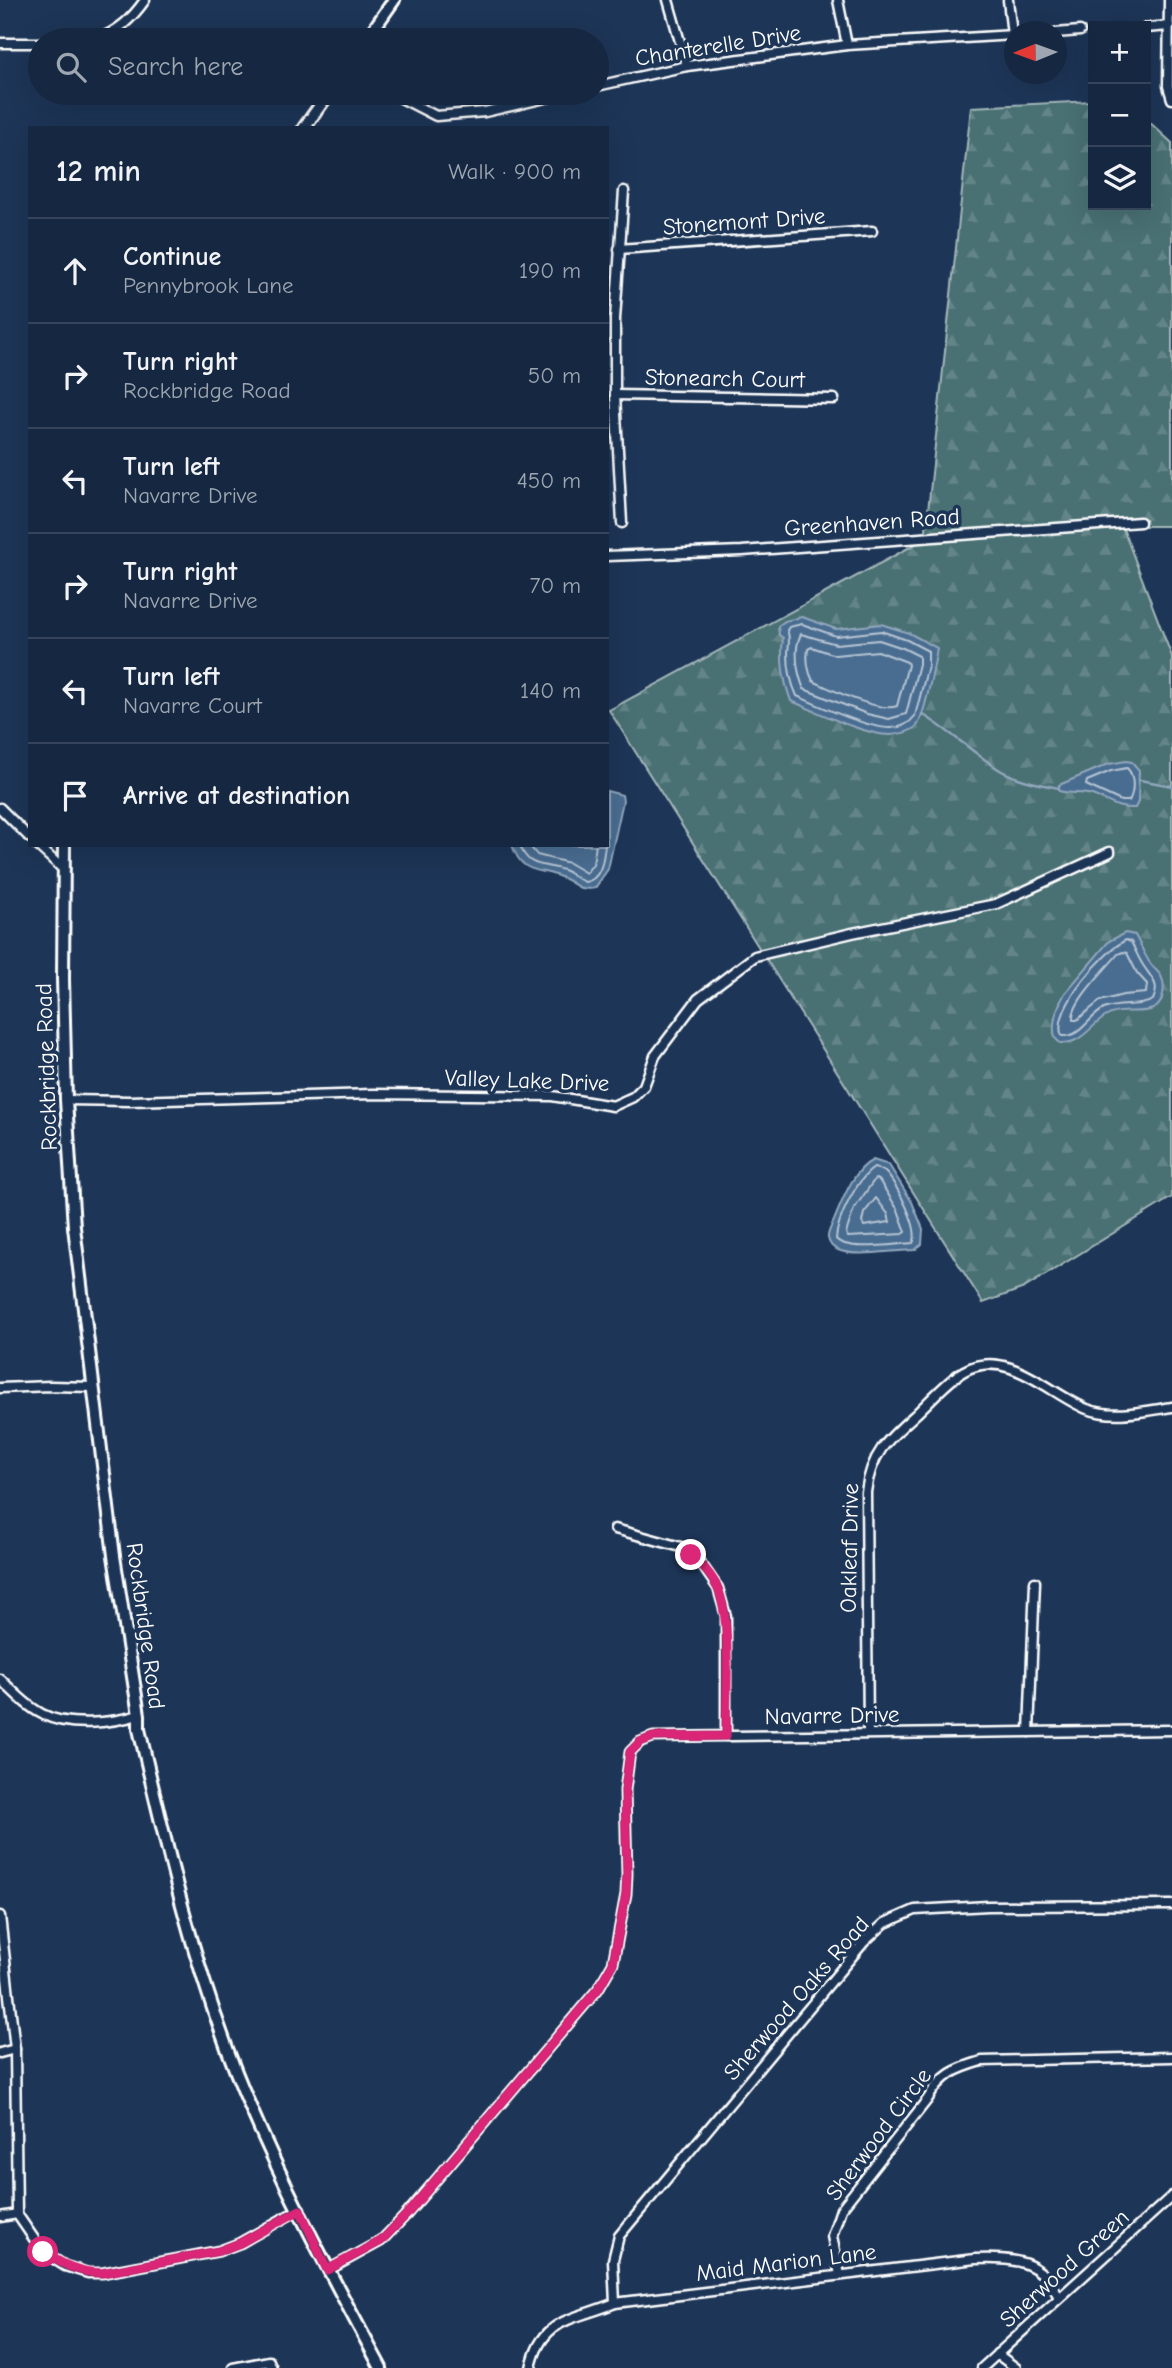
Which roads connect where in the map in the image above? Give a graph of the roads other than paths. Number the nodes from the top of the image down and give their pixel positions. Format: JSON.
{"nodes":[{"id":1,"x":145,"y":0,"type":"edge"},
{"id":2,"x":394,"y":0,"type":"edge"},
{"id":3,"x":668,"y":0,"type":"edge"},
{"id":4,"x":838,"y":0,"type":"edge"},
{"id":5,"x":1008,"y":0,"type":"edge"},
{"id":6,"x":1169,"y":0,"type":"edge"},
{"id":7,"x":1011,"y":21,"type":"edge"},
{"id":8,"x":1169,"y":26,"type":"junction"},
{"id":9,"x":121,"y":28,"type":"edge"},
{"id":10,"x":374,"y":28,"type":"edge"},
{"id":11,"x":1151,"y":28,"type":"edge"},
{"id":12,"x":1080,"y":32,"type":"dead end"},
{"id":13,"x":1067,"y":33,"type":"edge"},
{"id":14,"x":1004,"y":36,"type":"edge"},
{"id":15,"x":0,"y":43,"type":"edge"},
{"id":16,"x":28,"y":43,"type":"edge"},
{"id":17,"x":847,"y":45,"type":"junction"},
{"id":18,"x":687,"y":65,"type":"junction"},
{"id":19,"x":609,"y":83,"type":"edge"},
{"id":20,"x":1172,"y":99,"type":"edge"},
{"id":21,"x":320,"y":105,"type":"edge"},
{"id":22,"x":414,"y":105,"type":"edge"},
{"id":23,"x":514,"y":105,"type":"edge"},
{"id":24,"x":305,"y":126,"type":"edge"},
{"id":25,"x":624,"y":191,"type":"dead end"},
{"id":26,"x":872,"y":231,"type":"dead end"},
{"id":27,"x":619,"y":249,"type":"junction"},
{"id":28,"x":611,"y":319,"type":"edge"},
{"id":29,"x":615,"y":395,"type":"junction"},
{"id":30,"x":834,"y":399,"type":"dead end"},
{"id":31,"x":1140,"y":522,"type":"dead end"},
{"id":32,"x":621,"y":523,"type":"dead end"},
{"id":33,"x":609,"y":556,"type":"edge"},
{"id":34,"x":0,"y":808,"type":"edge"},
{"id":35,"x":28,"y":836,"type":"edge"},
{"id":36,"x":39,"y":847,"type":"edge"},
{"id":37,"x":64,"y":847,"type":"edge"},
{"id":38,"x":1110,"y":852,"type":"dead end"},
{"id":39,"x":64,"y":870,"type":"junction"},
{"id":40,"x":66,"y":1100,"type":"junction"},
{"id":41,"x":94,"y":1387,"type":"junction"},
{"id":42,"x":0,"y":1388,"type":"edge"},
{"id":43,"x":1172,"y":1407,"type":"edge"},
{"id":44,"x":615,"y":1529,"type":"dead end"},
{"id":45,"x":1035,"y":1582,"type":"dead end"},
{"id":46,"x":0,"y":1679,"type":"edge"},
{"id":47,"x":139,"y":1715,"type":"junction"},
{"id":48,"x":1172,"y":1730,"type":"edge"},
{"id":49,"x":1029,"y":1732,"type":"junction"},
{"id":50,"x":868,"y":1733,"type":"junction"},
{"id":51,"x":726,"y":1736,"type":"junction"},
{"id":52,"x":1172,"y":1905,"type":"edge"},
{"id":53,"x":0,"y":1916,"type":"edge"},
{"id":54,"x":15,"y":2049,"type":"junction"},
{"id":55,"x":0,"y":2053,"type":"edge"},
{"id":56,"x":1172,"y":2057,"type":"edge"},
{"id":57,"x":1172,"y":2196,"type":"edge"},
{"id":58,"x":300,"y":2210,"type":"junction"},
{"id":59,"x":18,"y":2214,"type":"junction"},
{"id":60,"x":0,"y":2217,"type":"edge"},
{"id":61,"x":327,"y":2270,"type":"junction"},
{"id":62,"x":840,"y":2275,"type":"junction"},
{"id":63,"x":1059,"y":2298,"type":"junction"},
{"id":64,"x":615,"y":2303,"type":"junction"},
{"id":65,"x":998,"y":2354,"type":"junction"},
{"id":66,"x":233,"y":2368,"type":"edge"},
{"id":67,"x":272,"y":2368,"type":"edge"},
{"id":68,"x":381,"y":2368,"type":"edge"},
{"id":69,"x":531,"y":2368,"type":"edge"},
{"id":70,"x":982,"y":2368,"type":"edge"},
{"id":71,"x":1016,"y":2368,"type":"edge"}],
"edges":[{"from":1,"to":9,"type":"street"},
{"from":2,"to":10,"type":"main road"},
{"from":3,"to":18,"type":"street"},
{"from":4,"to":17,"type":"street"},
{"from":5,"to":7,"type":"street"},
{"from":6,"to":8,"type":"street"},
{"from":8,"to":11,"type":"street"},
{"from":8,"to":20,"type":"street"},
{"from":12,"to":13,"type":"street"},
{"from":14,"to":17,"type":"street","name":"Chanterelle Drive"},
{"from":15,"to":16,"type":"street"},
{"from":17,"to":18,"type":"street","name":"Chanterelle Drive"},
{"from":18,"to":19,"type":"street","name":"Chanterelle Drive"},
{"from":21,"to":24,"type":"main road"},
{"from":22,"to":23,"type":"street"},
{"from":25,"to":27,"type":"street"},
{"from":26,"to":27,"type":"street","name":"Stonemont Drive"},
{"from":27,"to":28,"type":"street"},
{"from":28,"to":29,"type":"street"},
{"from":29,"to":30,"type":"street","name":"Stonearch Court"},
{"from":29,"to":32,"type":"street"},
{"from":31,"to":33,"type":"street","name":"Greenhaven Road"},
{"from":34,"to":35,"type":"street"},
{"from":36,"to":39,"type":"street"},
{"from":37,"to":39,"type":"main road","name":"Rockbridge Road"},
{"from":38,"to":40,"type":"street","name":"Valley Lake Drive"},
{"from":39,"to":40,"type":"main road","name":"Rockbridge Road"},
{"from":40,"to":41,"type":"main road","name":"Rockbridge Road"},
{"from":41,"to":42,"type":"street"},
{"from":41,"to":47,"type":"main road","name":"Rockbridge Road"},
{"from":43,"to":50,"type":"street","name":"Oakleaf Drive"},
{"from":44,"to":51,"type":"street"},
{"from":45,"to":49,"type":"street"},
{"from":46,"to":47,"type":"street"},
{"from":47,"to":58,"type":"main road","name":"Rockbridge Road"},
{"from":48,"to":49,"type":"street","name":"Navarre Drive"},
{"from":49,"to":50,"type":"street","name":"Navarre Drive"},
{"from":50,"to":51,"type":"street","name":"Navarre Drive"},
{"from":51,"to":61,"type":"street","name":"Navarre Drive"},
{"from":52,"to":64,"type":"street","name":"Sherwood Oaks Road"},
{"from":53,"to":54,"type":"street"},
{"from":54,"to":55,"type":"street"},
{"from":54,"to":59,"type":"street"},
{"from":56,"to":62,"type":"street","name":"Sherwood Circle"},
{"from":57,"to":63,"type":"street","name":"Sherwood Green"},
{"from":58,"to":59,"type":"street"},
{"from":58,"to":61,"type":"main road","name":"Rockbridge Road"},
{"from":59,"to":60,"type":"street"},
{"from":61,"to":68,"type":"main road","name":"Rockbridge Road"},
{"from":62,"to":63,"type":"street","name":"Maid Marion Lane"},
{"from":62,"to":64,"type":"street","name":"Maid Marion Lane"},
{"from":63,"to":65,"type":"street","name":"Sherwood Green"},
{"from":64,"to":69,"type":"street","name":"Maid Marion Lane"},
{"from":65,"to":70,"type":"street","name":"Sherwood Green"},
{"from":65,"to":71,"type":"street"},
{"from":66,"to":67,"type":"street"}]}
